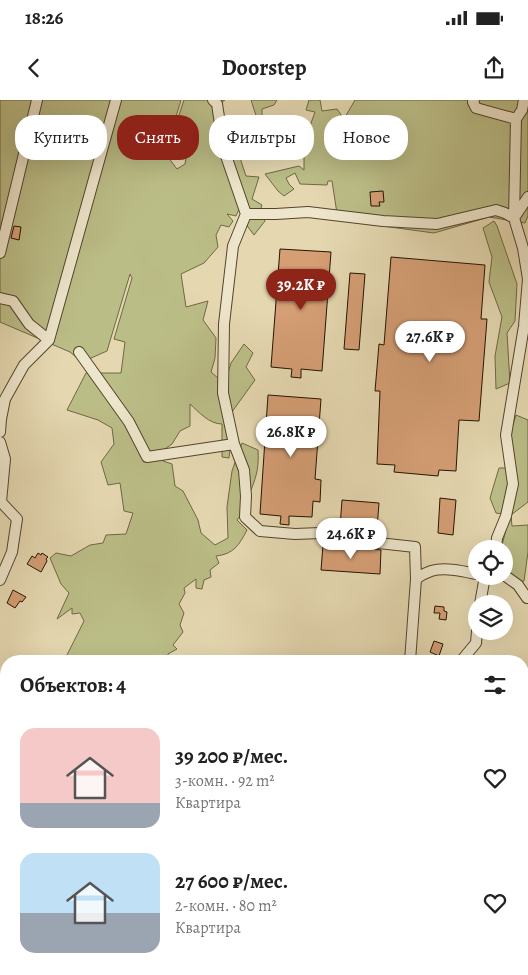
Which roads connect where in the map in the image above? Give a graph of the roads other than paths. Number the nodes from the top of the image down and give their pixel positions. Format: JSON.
{"nodes":[{"id":1,"x":37,"y":100,"type":"edge"},
{"id":2,"x":116,"y":100,"type":"edge"},
{"id":3,"x":212,"y":100,"type":"edge"},
{"id":4,"x":474,"y":100,"type":"edge"},
{"id":5,"x":524,"y":100,"type":"edge"},
{"id":6,"x":516,"y":119,"type":"junction"},
{"id":7,"x":528,"y":196,"type":"edge"},
{"id":8,"x":246,"y":214,"type":"junction"},
{"id":9,"x":514,"y":218,"type":"junction"},
{"id":10,"x":0,"y":253,"type":"edge"},
{"id":11,"x":0,"y":298,"type":"edge"},
{"id":12,"x":49,"y":340,"type":"junction"},
{"id":13,"x":79,"y":352,"type":"dead end"},
{"id":14,"x":0,"y":420,"type":"edge"},
{"id":15,"x":0,"y":432,"type":"edge"},
{"id":16,"x":0,"y":442,"type":"edge"},
{"id":17,"x":234,"y":444,"type":"junction"},
{"id":18,"x":497,"y":540,"type":"edge"},
{"id":19,"x":468,"y":572,"type":"edge"},
{"id":20,"x":416,"y":579,"type":"junction"},
{"id":21,"x":0,"y":580,"type":"edge"},
{"id":22,"x":513,"y":582,"type":"edge"},
{"id":23,"x":527,"y":598,"type":"dead end"},
{"id":24,"x":476,"y":640,"type":"edge"},
{"id":25,"x":410,"y":655,"type":"edge"},
{"id":26,"x":466,"y":655,"type":"edge"}],
"edges":[{"from":1,"to":10,"type":"street"},
{"from":2,"to":12,"type":"street"},
{"from":3,"to":8,"type":"street"},
{"from":4,"to":6,"type":"street"},
{"from":5,"to":6,"type":"street"},
{"from":6,"to":9,"type":"street"},
{"from":7,"to":9,"type":"street"},
{"from":8,"to":9,"type":"street"},
{"from":8,"to":17,"type":"street"},
{"from":9,"to":18,"type":"street"},
{"from":11,"to":12,"type":"street"},
{"from":12,"to":14,"type":"street"},
{"from":13,"to":17,"type":"street"},
{"from":14,"to":15,"type":"street"},
{"from":16,"to":21,"type":"street"},
{"from":17,"to":20,"type":"street"},
{"from":19,"to":20,"type":"street"},
{"from":20,"to":25,"type":"street"},
{"from":22,"to":23,"type":"street"},
{"from":24,"to":26,"type":"street"}]}
